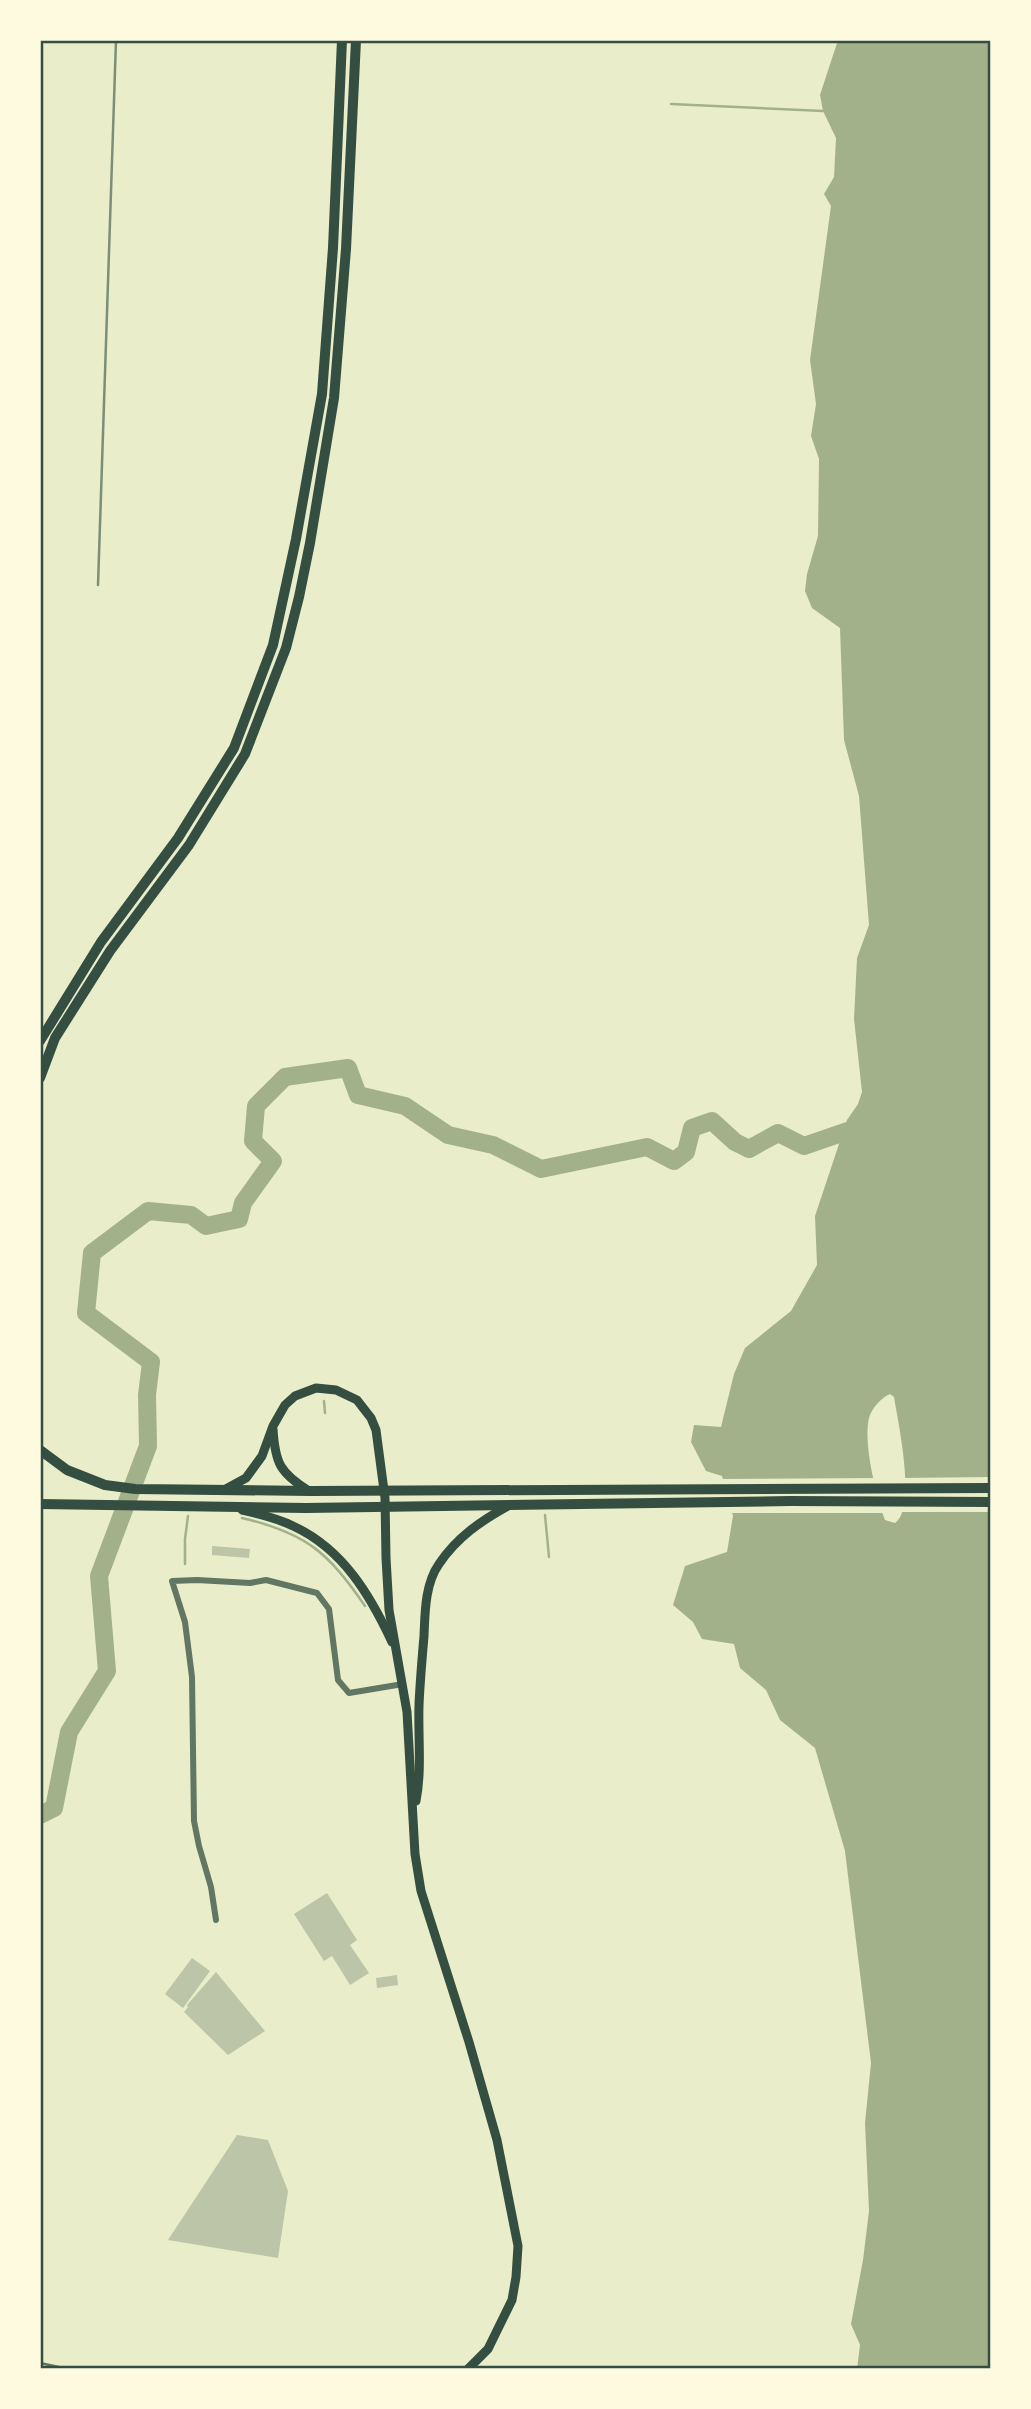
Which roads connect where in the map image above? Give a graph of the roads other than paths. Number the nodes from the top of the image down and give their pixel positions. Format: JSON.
{"nodes":[{"id":1,"x":342,"y":40,"type":"edge"},
{"id":2,"x":356,"y":40,"type":"edge"},
{"id":3,"x":41,"y":1038,"type":"edge"},
{"id":4,"x":40,"y":1078,"type":"edge"},
{"id":5,"x":273,"y":1426,"type":"junction"},
{"id":6,"x":40,"y":1450,"type":"edge"},
{"id":7,"x":991,"y":1488,"type":"edge"},
{"id":8,"x":223,"y":1491,"type":"junction"},
{"id":9,"x":311,"y":1492,"type":"junction"},
{"id":10,"x":991,"y":1502,"type":"edge"},
{"id":11,"x":40,"y":1504,"type":"edge"},
{"id":12,"x":223,"y":1505,"type":"junction"},
{"id":13,"x":508,"y":1506,"type":"junction"},
{"id":14,"x":398,"y":1655,"type":"junction"},
{"id":15,"x":403,"y":1684,"type":"junction"},
{"id":16,"x":413,"y":1813,"type":"junction"},
{"id":17,"x":216,"y":1920,"type":"dead end"},
{"id":18,"x":40,"y":2362,"type":"edge"},
{"id":19,"x":68,"y":2369,"type":"edge"},
{"id":20,"x":468,"y":2369,"type":"edge"}],
"edges":[{"from":1,"to":3,"type":"highway"},
{"from":2,"to":4,"type":"highway"},
{"from":5,"to":8,"type":"main road"},
{"from":5,"to":9,"type":"main road"},
{"from":5,"to":14,"type":"main road"},
{"from":6,"to":8,"type":"highway"},
{"from":7,"to":9,"type":"highway"},
{"from":8,"to":9,"type":"highway"},
{"from":10,"to":13,"type":"highway"},
{"from":11,"to":12,"type":"highway"},
{"from":12,"to":13,"type":"highway"},
{"from":12,"to":14,"type":"main road"},
{"from":13,"to":16,"type":"main road"},
{"from":14,"to":15,"type":"main road"},
{"from":15,"to":16,"type":"main road"},
{"from":15,"to":17,"type":"street"},
{"from":16,"to":20,"type":"main road"},
{"from":18,"to":19,"type":"lane"}]}
